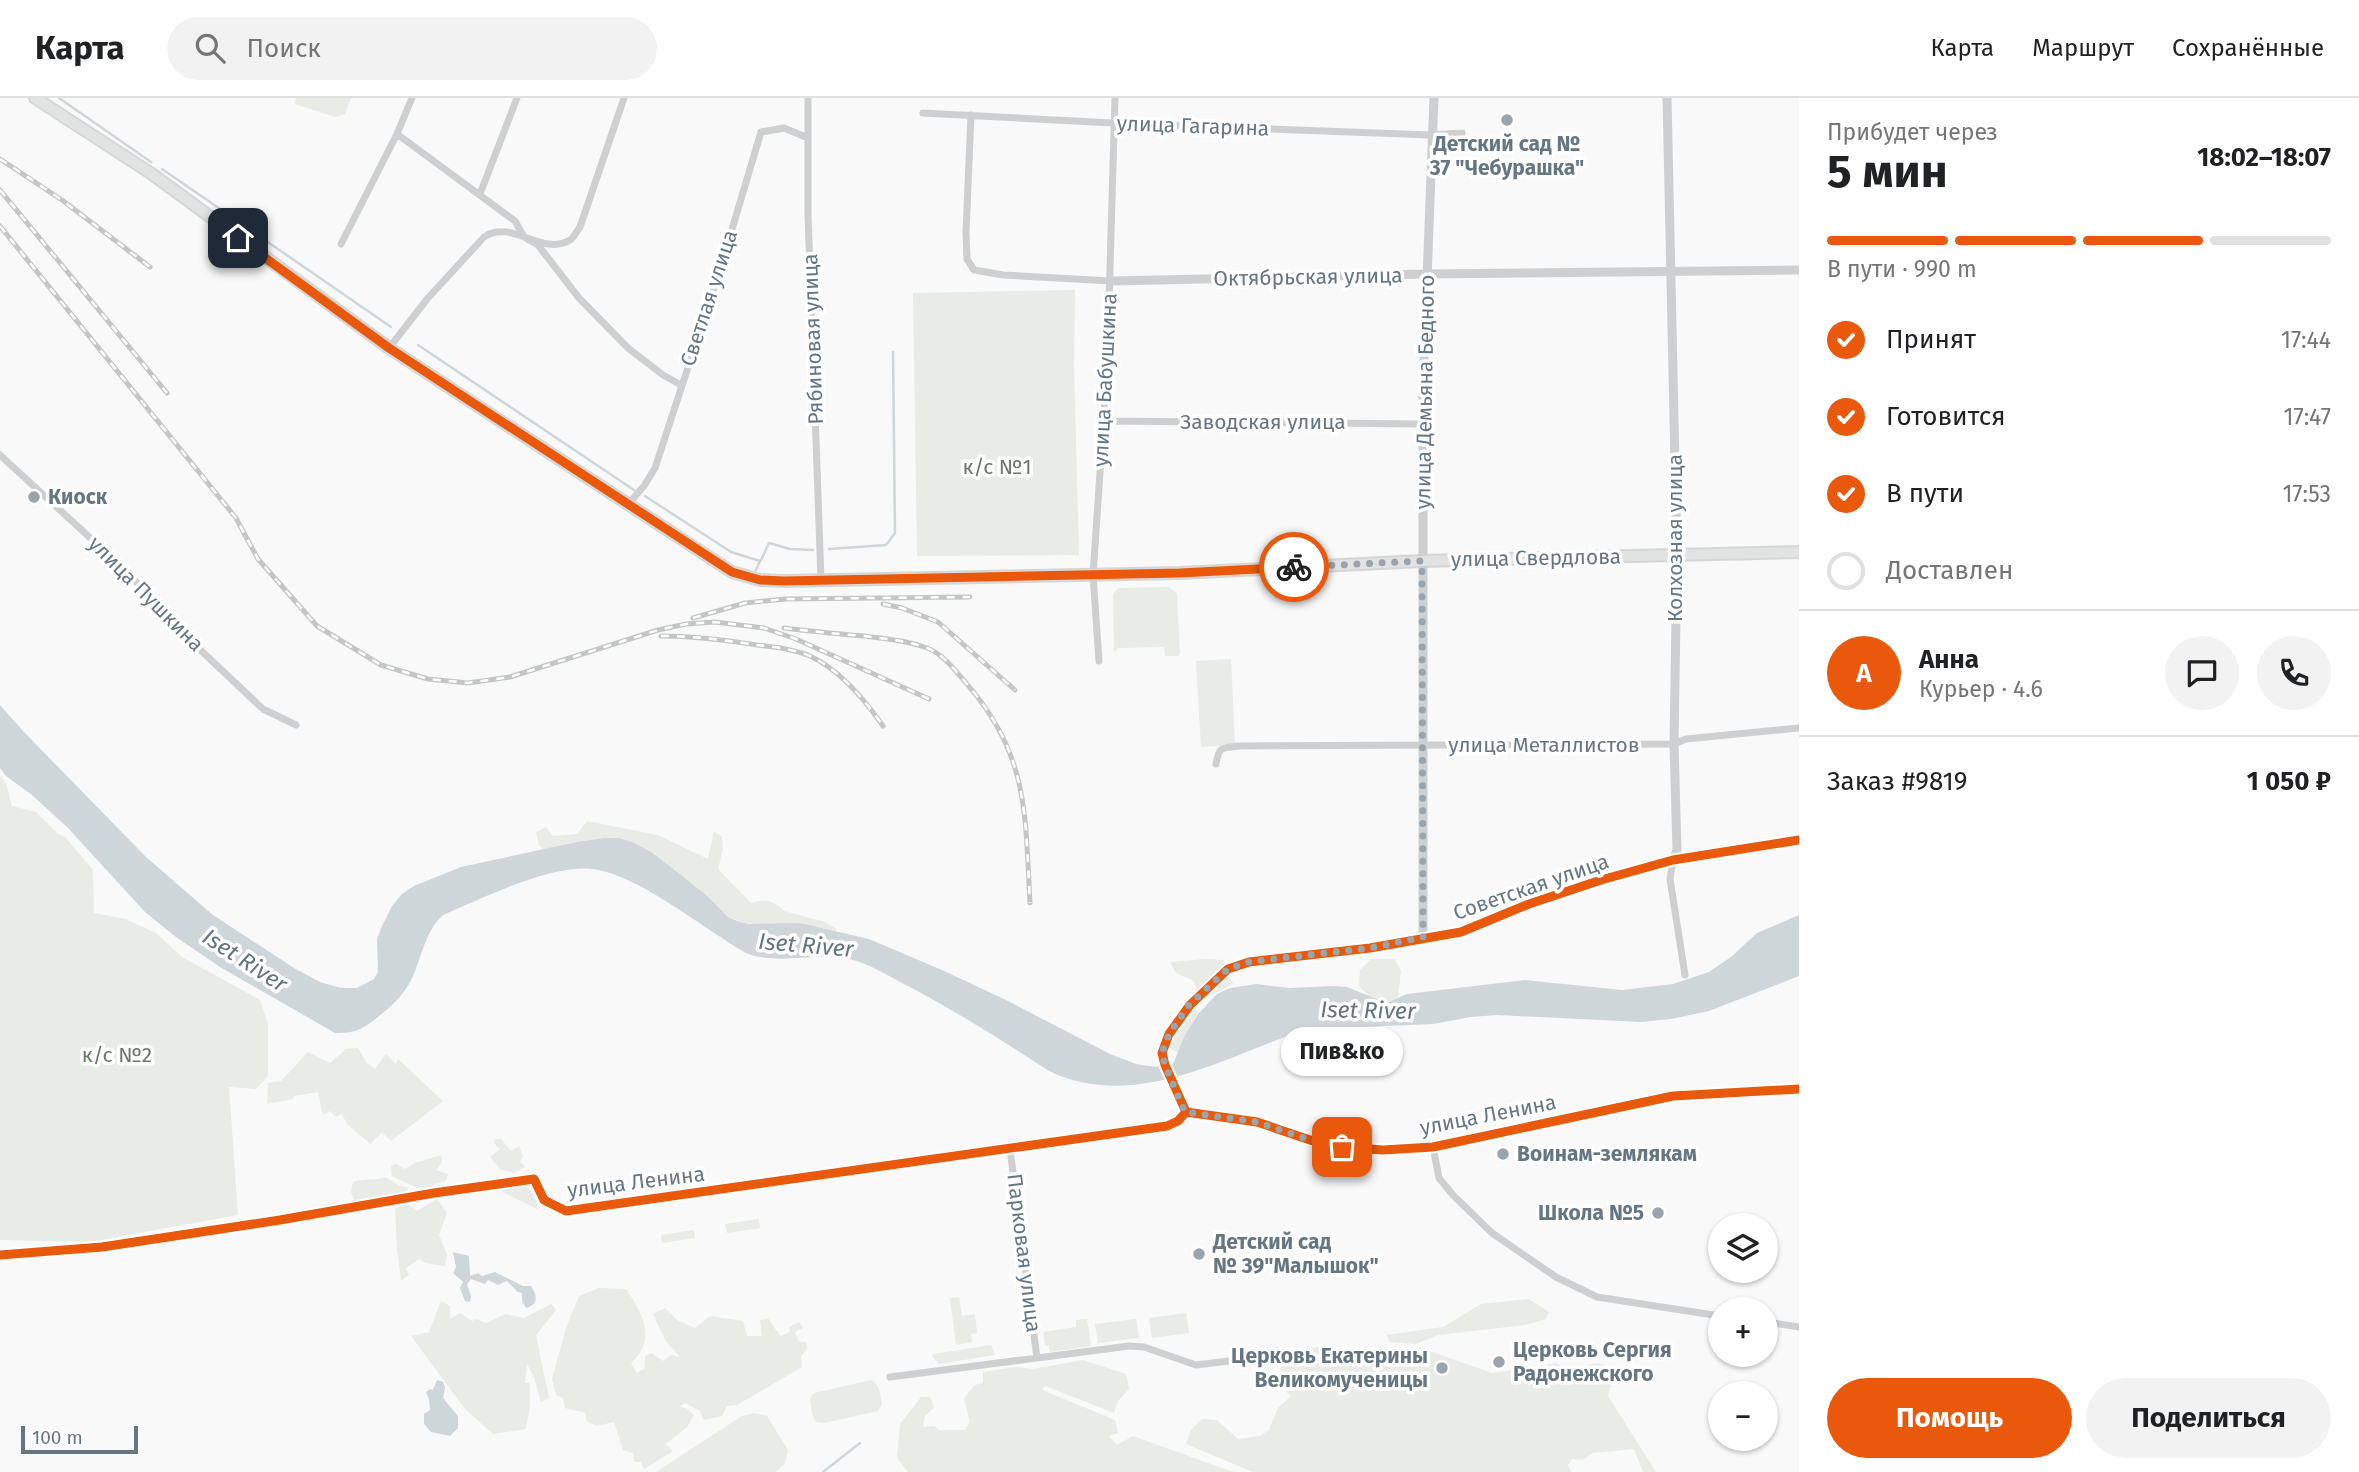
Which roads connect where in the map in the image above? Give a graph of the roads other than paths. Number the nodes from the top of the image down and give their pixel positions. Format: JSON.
{"nodes":[{"id":1,"x":35,"y":98,"type":"edge"},
{"id":2,"x":412,"y":98,"type":"edge"},
{"id":3,"x":517,"y":98,"type":"edge"},
{"id":4,"x":624,"y":98,"type":"edge"},
{"id":5,"x":808,"y":98,"type":"edge"},
{"id":6,"x":1115,"y":98,"type":"edge"},
{"id":7,"x":1434,"y":98,"type":"edge"},
{"id":8,"x":1667,"y":98,"type":"edge"},
{"id":9,"x":923,"y":113,"type":"dead end"},
{"id":10,"x":971,"y":115,"type":"junction"},
{"id":11,"x":1113,"y":123,"type":"junction"},
{"id":12,"x":1462,"y":133,"type":"dead end"},
{"id":13,"x":397,"y":134,"type":"junction"},
{"id":14,"x":1433,"y":135,"type":"junction"},
{"id":15,"x":808,"y":138,"type":"junction"},
{"id":16,"x":480,"y":194,"type":"junction"},
{"id":17,"x":524,"y":237,"type":"junction"},
{"id":18,"x":341,"y":244,"type":"dead end"},
{"id":19,"x":1799,"y":270,"type":"edge"},
{"id":20,"x":1670,"y":272,"type":"junction"},
{"id":21,"x":1426,"y":274,"type":"junction"},
{"id":22,"x":1111,"y":281,"type":"junction"},
{"id":23,"x":389,"y":348,"type":"junction"},
{"id":24,"x":681,"y":385,"type":"junction"},
{"id":25,"x":1103,"y":421,"type":"junction"},
{"id":26,"x":1423,"y":424,"type":"junction"},
{"id":27,"x":0,"y":455,"type":"edge"},
{"id":28,"x":629,"y":503,"type":"junction"},
{"id":29,"x":1799,"y":552,"type":"edge"},
{"id":30,"x":1676,"y":555,"type":"junction"},
{"id":31,"x":1422,"y":561,"type":"junction"},
{"id":32,"x":1093,"y":575,"type":"junction"},
{"id":33,"x":821,"y":580,"type":"junction"},
{"id":34,"x":1099,"y":661,"type":"dead end"},
{"id":35,"x":296,"y":725,"type":"dead end"},
{"id":36,"x":1799,"y":728,"type":"edge"},
{"id":37,"x":1674,"y":744,"type":"junction"},
{"id":38,"x":1424,"y":746,"type":"junction"},
{"id":39,"x":1216,"y":764,"type":"dead end"},
{"id":40,"x":1799,"y":840,"type":"edge"},
{"id":41,"x":1673,"y":860,"type":"junction"},
{"id":42,"x":1423,"y":937,"type":"junction"},
{"id":43,"x":1685,"y":975,"type":"dead end"},
{"id":44,"x":1799,"y":1089,"type":"edge"},
{"id":45,"x":1185,"y":1112,"type":"junction"},
{"id":46,"x":1433,"y":1147,"type":"junction"},
{"id":47,"x":1010,"y":1149,"type":"junction"},
{"id":48,"x":0,"y":1255,"type":"edge"},
{"id":49,"x":1708,"y":1313,"type":"edge"},
{"id":50,"x":1778,"y":1324,"type":"edge"},
{"id":51,"x":1799,"y":1327,"type":"edge"},
{"id":52,"x":1270,"y":1356,"type":"dead end"},
{"id":53,"x":1037,"y":1357,"type":"junction"},
{"id":54,"x":890,"y":1377,"type":"dead end"}],
"edges":[{"from":1,"to":23,"type":"main road","name":"улица Свердлова"},
{"from":2,"to":13,"type":"street"},
{"from":3,"to":16,"type":"street"},
{"from":4,"to":17,"type":"street"},
{"from":5,"to":15,"type":"street","name":"Рябиновая улица"},
{"from":6,"to":11,"type":"street","name":"улица Бабушкина"},
{"from":7,"to":14,"type":"street","name":"улица Демьяна Бедного"},
{"from":8,"to":20,"type":"street","name":"Колхозная улица"},
{"from":9,"to":10,"type":"street","name":"улица Гагарина"},
{"from":10,"to":11,"type":"street","name":"улица Гагарина"},
{"from":10,"to":22,"type":"street","name":"Октябрьская улица"},
{"from":11,"to":14,"type":"street","name":"улица Гагарина"},
{"from":11,"to":22,"type":"street","name":"улица Бабушкина"},
{"from":12,"to":14,"type":"street","name":"улица Гагарина"},
{"from":13,"to":16,"type":"street"},
{"from":13,"to":18,"type":"street"},
{"from":14,"to":21,"type":"street","name":"улица Демьяна Бедного"},
{"from":15,"to":24,"type":"street","name":"Светлая улица"},
{"from":15,"to":33,"type":"street","name":"Рябиновая улица"},
{"from":16,"to":17,"type":"street"},
{"from":17,"to":23,"type":"street"},
{"from":17,"to":24,"type":"street"},
{"from":19,"to":20,"type":"street","name":"Октябрьская улица"},
{"from":20,"to":21,"type":"street","name":"Октябрьская улица"},
{"from":20,"to":30,"type":"street","name":"Колхозная улица"},
{"from":21,"to":22,"type":"street","name":"Октябрьская улица"},
{"from":21,"to":26,"type":"street","name":"улица Демьяна Бедного"},
{"from":22,"to":25,"type":"street","name":"улица Бабушкина"},
{"from":23,"to":28,"type":"main road","name":"улица Свердлова"},
{"from":24,"to":28,"type":"street","name":"Светлая улица"},
{"from":25,"to":26,"type":"street","name":"Заводская улица"},
{"from":25,"to":32,"type":"street","name":"улица Бабушкина"},
{"from":26,"to":31,"type":"street","name":"улица Демьяна Бедного"},
{"from":27,"to":35,"type":"street","name":"улица Пушкина"},
{"from":28,"to":33,"type":"main road","name":"улица Свердлова"},
{"from":29,"to":30,"type":"main road","name":"улица Свердлова"},
{"from":30,"to":31,"type":"main road","name":"улица Свердлова"},
{"from":30,"to":37,"type":"street","name":"Колхозная улица"},
{"from":31,"to":32,"type":"main road","name":"улица Свердлова"},
{"from":31,"to":38,"type":"street","name":"улица Демьяна Бедного"},
{"from":32,"to":33,"type":"main road","name":"улица Свердлова"},
{"from":32,"to":34,"type":"street","name":"улица Бабушкина"},
{"from":36,"to":37,"type":"street","name":"улица Металлистов"},
{"from":37,"to":38,"type":"street","name":"улица Металлистов"},
{"from":37,"to":41,"type":"street","name":"Колхозная улица"},
{"from":38,"to":39,"type":"street","name":"улица Металлистов"},
{"from":38,"to":42,"type":"street","name":"улица Демьяна Бедного"},
{"from":40,"to":41,"type":"street","name":"Советская улица"},
{"from":41,"to":42,"type":"street","name":"Советская улица"},
{"from":41,"to":43,"type":"street","name":"Колхозная улица"},
{"from":42,"to":45,"type":"street","name":"Советская улица"},
{"from":44,"to":46,"type":"street","name":"улица Ленина"},
{"from":45,"to":46,"type":"street","name":"улица Ленина"},
{"from":45,"to":47,"type":"street","name":"улица Ленина"},
{"from":46,"to":49,"type":"street"},
{"from":47,"to":48,"type":"street","name":"улица Ленина"},
{"from":47,"to":53,"type":"street","name":"Парковая улица"},
{"from":50,"to":51,"type":"street"},
{"from":52,"to":53,"type":"street","name":"Парковая улица"},
{"from":53,"to":54,"type":"street","name":"Парковая улица"}]}
